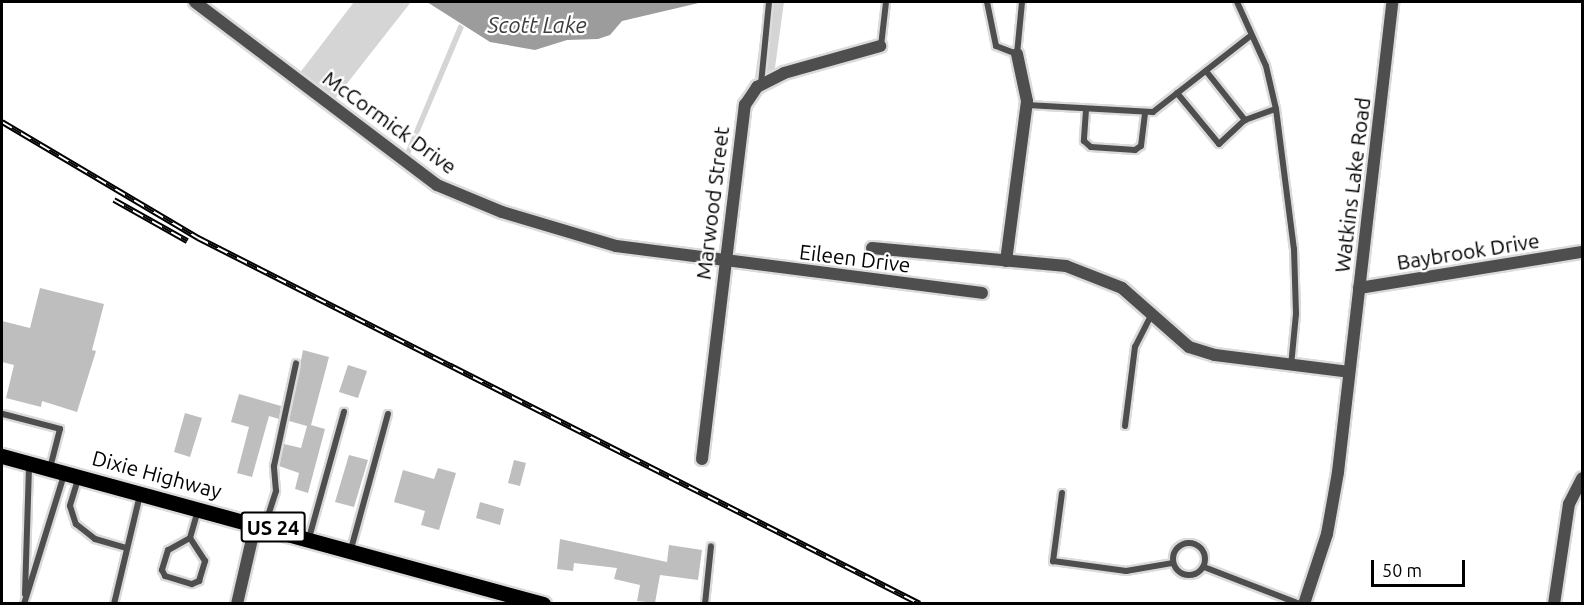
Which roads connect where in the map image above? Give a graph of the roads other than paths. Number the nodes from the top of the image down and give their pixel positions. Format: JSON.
{"nodes":[{"id":1,"x":195,"y":2,"type":"edge"},
{"id":2,"x":769,"y":2,"type":"edge"},
{"id":3,"x":886,"y":2,"type":"edge"},
{"id":4,"x":987,"y":2,"type":"edge"},
{"id":5,"x":1022,"y":2,"type":"edge"},
{"id":6,"x":1237,"y":2,"type":"edge"},
{"id":7,"x":1392,"y":2,"type":"edge"},
{"id":8,"x":1249,"y":37,"type":"junction"},
{"id":9,"x":880,"y":46,"type":"joint"},
{"id":10,"x":1017,"y":54,"type":"junction"},
{"id":11,"x":1206,"y":71,"type":"junction"},
{"id":12,"x":761,"y":85,"type":"junction"},
{"id":13,"x":1177,"y":93,"type":"junction"},
{"id":14,"x":1026,"y":105,"type":"junction"},
{"id":15,"x":1276,"y":109,"type":"junction"},
{"id":16,"x":1086,"y":110,"type":"junction"},
{"id":17,"x":1145,"y":112,"type":"junction"},
{"id":18,"x":1245,"y":120,"type":"junction"},
{"id":19,"x":872,"y":248,"type":"dead end"},
{"id":20,"x":1582,"y":252,"type":"edge"},
{"id":21,"x":724,"y":261,"type":"junction"},
{"id":22,"x":1006,"y":261,"type":"junction"},
{"id":23,"x":1359,"y":288,"type":"junction"},
{"id":24,"x":982,"y":293,"type":"dead end"},
{"id":25,"x":1151,"y":315,"type":"junction"},
{"id":26,"x":296,"y":363,"type":"dead end"},
{"id":27,"x":1291,"y":367,"type":"junction"},
{"id":28,"x":1349,"y":372,"type":"junction"},
{"id":29,"x":344,"y":412,"type":"dead end"},
{"id":30,"x":2,"y":413,"type":"edge"},
{"id":31,"x":388,"y":414,"type":"dead end"},
{"id":32,"x":2,"y":422,"type":"edge"},
{"id":33,"x":1125,"y":426,"type":"dead end"},
{"id":34,"x":2,"y":456,"type":"edge"},
{"id":35,"x":702,"y":459,"type":"dead end"},
{"id":36,"x":29,"y":462,"type":"junction"},
{"id":37,"x":65,"y":471,"type":"junction"},
{"id":38,"x":1582,"y":478,"type":"edge"},
{"id":39,"x":140,"y":491,"type":"junction"},
{"id":40,"x":1062,"y":493,"type":"dead end"},
{"id":41,"x":199,"y":507,"type":"junction"},
{"id":42,"x":260,"y":524,"type":"junction"},
{"id":43,"x":190,"y":538,"type":"junction"},
{"id":44,"x":309,"y":538,"type":"junction"},
{"id":45,"x":711,"y":546,"type":"dead end"},
{"id":46,"x":127,"y":548,"type":"junction"},
{"id":47,"x":351,"y":549,"type":"junction"},
{"id":48,"x":1173,"y":563,"type":"junction"},
{"id":49,"x":1204,"y":567,"type":"junction"},
{"id":50,"x":25,"y":601,"type":"edge"},
{"id":51,"x":114,"y":603,"type":"edge"},
{"id":52,"x":237,"y":603,"type":"edge"},
{"id":53,"x":543,"y":603,"type":"edge"},
{"id":54,"x":705,"y":603,"type":"edge"},
{"id":55,"x":1302,"y":603,"type":"edge"},
{"id":56,"x":1554,"y":603,"type":"edge"}],
"edges":[{"from":1,"to":21,"type":"street","name":"McCormick Drive"},
{"from":2,"to":12,"type":"lane"},
{"from":3,"to":9,"type":"lane"},
{"from":4,"to":10,"type":"lane"},
{"from":5,"to":10,"type":"lane"},
{"from":6,"to":8,"type":"lane"},
{"from":7,"to":23,"type":"street","name":"Watkins Lake Road"},
{"from":8,"to":11,"type":"lane"},
{"from":8,"to":15,"type":"lane"},
{"from":9,"to":12,"type":"street"},
{"from":10,"to":14,"type":"street"},
{"from":11,"to":13,"type":"lane"},
{"from":11,"to":18,"type":"lane"},
{"from":12,"to":21,"type":"street","name":"Marwood Street"},
{"from":13,"to":17,"type":"lane"},
{"from":13,"to":18,"type":"lane"},
{"from":14,"to":16,"type":"lane"},
{"from":14,"to":22,"type":"street"},
{"from":15,"to":18,"type":"lane"},
{"from":15,"to":27,"type":"lane"},
{"from":16,"to":17,"type":"lane"},
{"from":16,"to":17,"type":"lane"},
{"from":19,"to":22,"type":"street"},
{"from":20,"to":23,"type":"street","name":"Baybrook Drive"},
{"from":21,"to":24,"type":"street","name":"Eileen Drive"},
{"from":21,"to":35,"type":"street","name":"Marwood Street"},
{"from":22,"to":25,"type":"street"},
{"from":23,"to":28,"type":"street","name":"Watkins Lake Road"},
{"from":25,"to":27,"type":"street"},
{"from":25,"to":33,"type":"lane"},
{"from":26,"to":42,"type":"lane"},
{"from":27,"to":28,"type":"street"},
{"from":28,"to":55,"type":"street","name":"Watkins Lake Road"},
{"from":29,"to":44,"type":"lane"},
{"from":30,"to":32,"type":"lane"},
{"from":30,"to":37,"type":"lane"},
{"from":31,"to":47,"type":"lane"},
{"from":34,"to":36,"type":"main road","name":"Dixie Highway","number":"US 24"},
{"from":36,"to":37,"type":"main road","name":"Dixie Highway","number":"US 24"},
{"from":36,"to":50,"type":"lane"},
{"from":37,"to":39,"type":"main road","name":"Dixie Highway","number":"US 24"},
{"from":37,"to":46,"type":"lane"},
{"from":37,"to":50,"type":"lane"},
{"from":38,"to":56,"type":"street"},
{"from":39,"to":41,"type":"main road","name":"Dixie Highway","number":"US 24"},
{"from":39,"to":46,"type":"lane"},
{"from":40,"to":48,"type":"lane"},
{"from":41,"to":42,"type":"main road","name":"Dixie Highway","number":"US 24"},
{"from":41,"to":43,"type":"lane"},
{"from":42,"to":44,"type":"main road","name":"Dixie Highway","number":"US 24"},
{"from":42,"to":52,"type":"street"},
{"from":43,"to":43,"type":"lane"},
{"from":44,"to":47,"type":"main road","name":"Dixie Highway","number":"US 24"},
{"from":45,"to":54,"type":"lane"},
{"from":46,"to":51,"type":"lane"},
{"from":47,"to":53,"type":"main road","name":"Dixie Highway","number":"US 24"},
{"from":48,"to":49,"type":"lane"},
{"from":48,"to":49,"type":"lane"},
{"from":49,"to":55,"type":"lane"}]}
